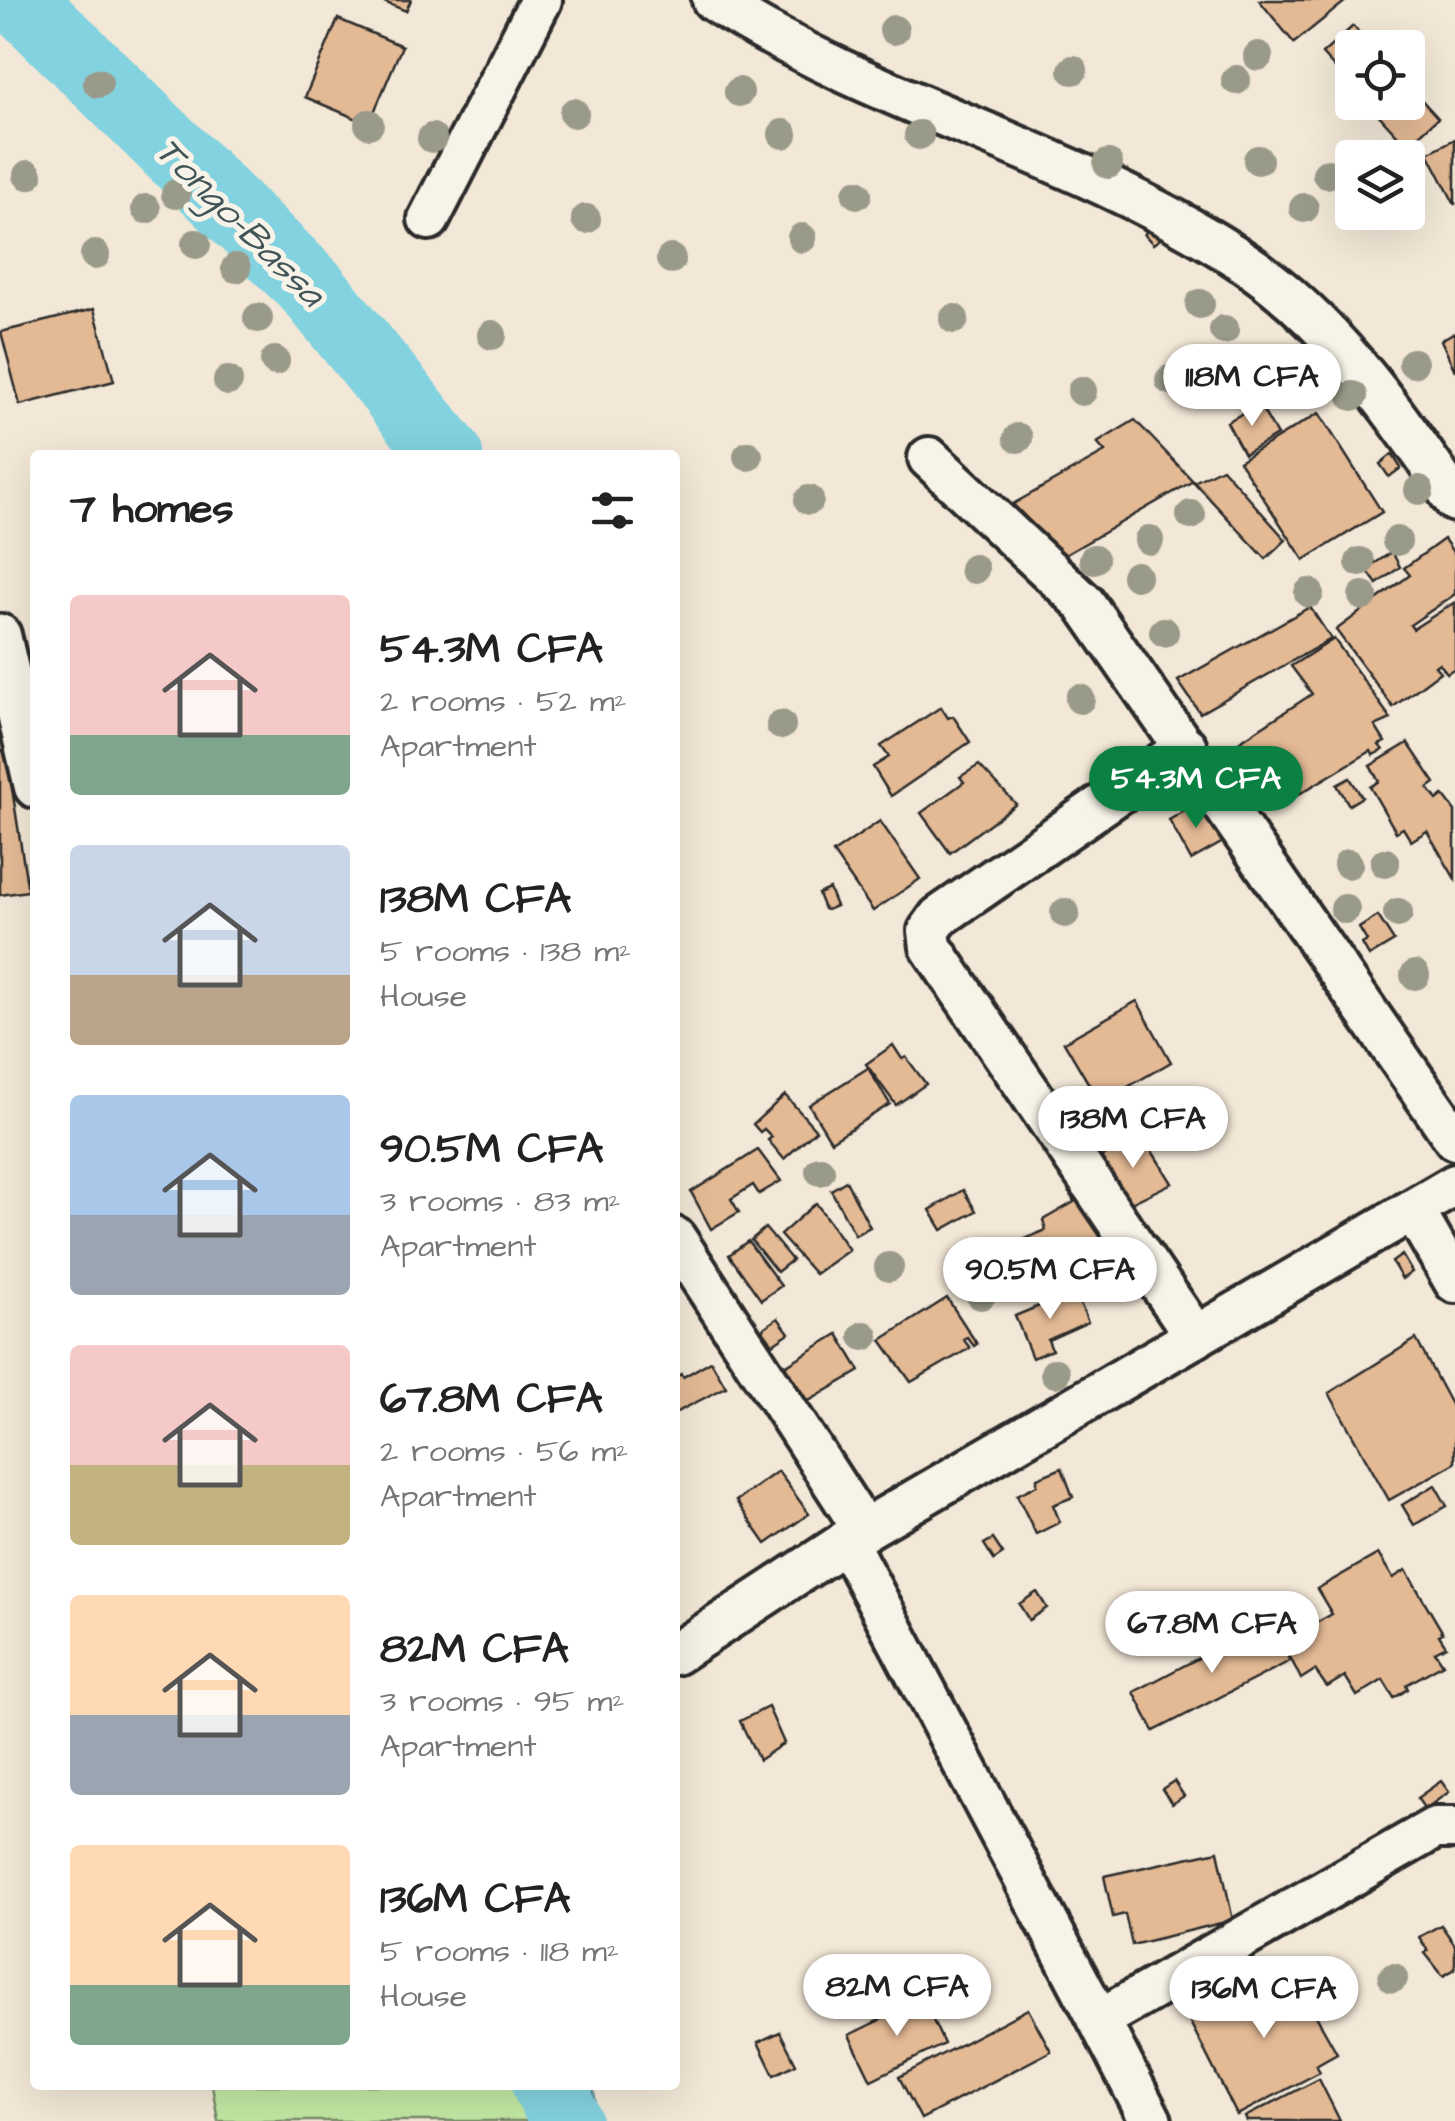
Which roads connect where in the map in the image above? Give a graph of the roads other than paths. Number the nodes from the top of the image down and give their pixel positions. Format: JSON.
{"nodes":[{"id":1,"x":541,"y":0,"type":"edge"},
{"id":2,"x":713,"y":0,"type":"edge"},
{"id":3,"x":429,"y":219,"type":"dead end"},
{"id":4,"x":929,"y":458,"type":"dead end"},
{"id":5,"x":1455,"y":500,"type":"edge"},
{"id":6,"x":0,"y":635,"type":"edge"},
{"id":7,"x":1186,"y":747,"type":"junction"},
{"id":8,"x":30,"y":764,"type":"edge"},
{"id":9,"x":1455,"y":1139,"type":"edge"},
{"id":10,"x":1455,"y":1185,"type":"edge"},
{"id":11,"x":1414,"y":1211,"type":"junction"},
{"id":12,"x":680,"y":1246,"type":"edge"},
{"id":13,"x":1455,"y":1282,"type":"edge"},
{"id":14,"x":1196,"y":1337,"type":"junction"},
{"id":15,"x":855,"y":1536,"type":"junction"},
{"id":16,"x":680,"y":1651,"type":"edge"},
{"id":17,"x":1455,"y":1828,"type":"edge"},
{"id":18,"x":1098,"y":2020,"type":"junction"},
{"id":19,"x":1151,"y":2121,"type":"edge"}],
"edges":[{"from":1,"to":3,"type":"street"},
{"from":2,"to":5,"type":"street"},
{"from":4,"to":7,"type":"street"},
{"from":6,"to":8,"type":"street"},
{"from":7,"to":9,"type":"street"},
{"from":7,"to":14,"type":"street"},
{"from":10,"to":11,"type":"street"},
{"from":11,"to":13,"type":"street"},
{"from":11,"to":14,"type":"street"},
{"from":12,"to":15,"type":"street"},
{"from":14,"to":15,"type":"street"},
{"from":15,"to":16,"type":"street"},
{"from":15,"to":18,"type":"street"},
{"from":17,"to":18,"type":"street"},
{"from":18,"to":19,"type":"street"}]}
